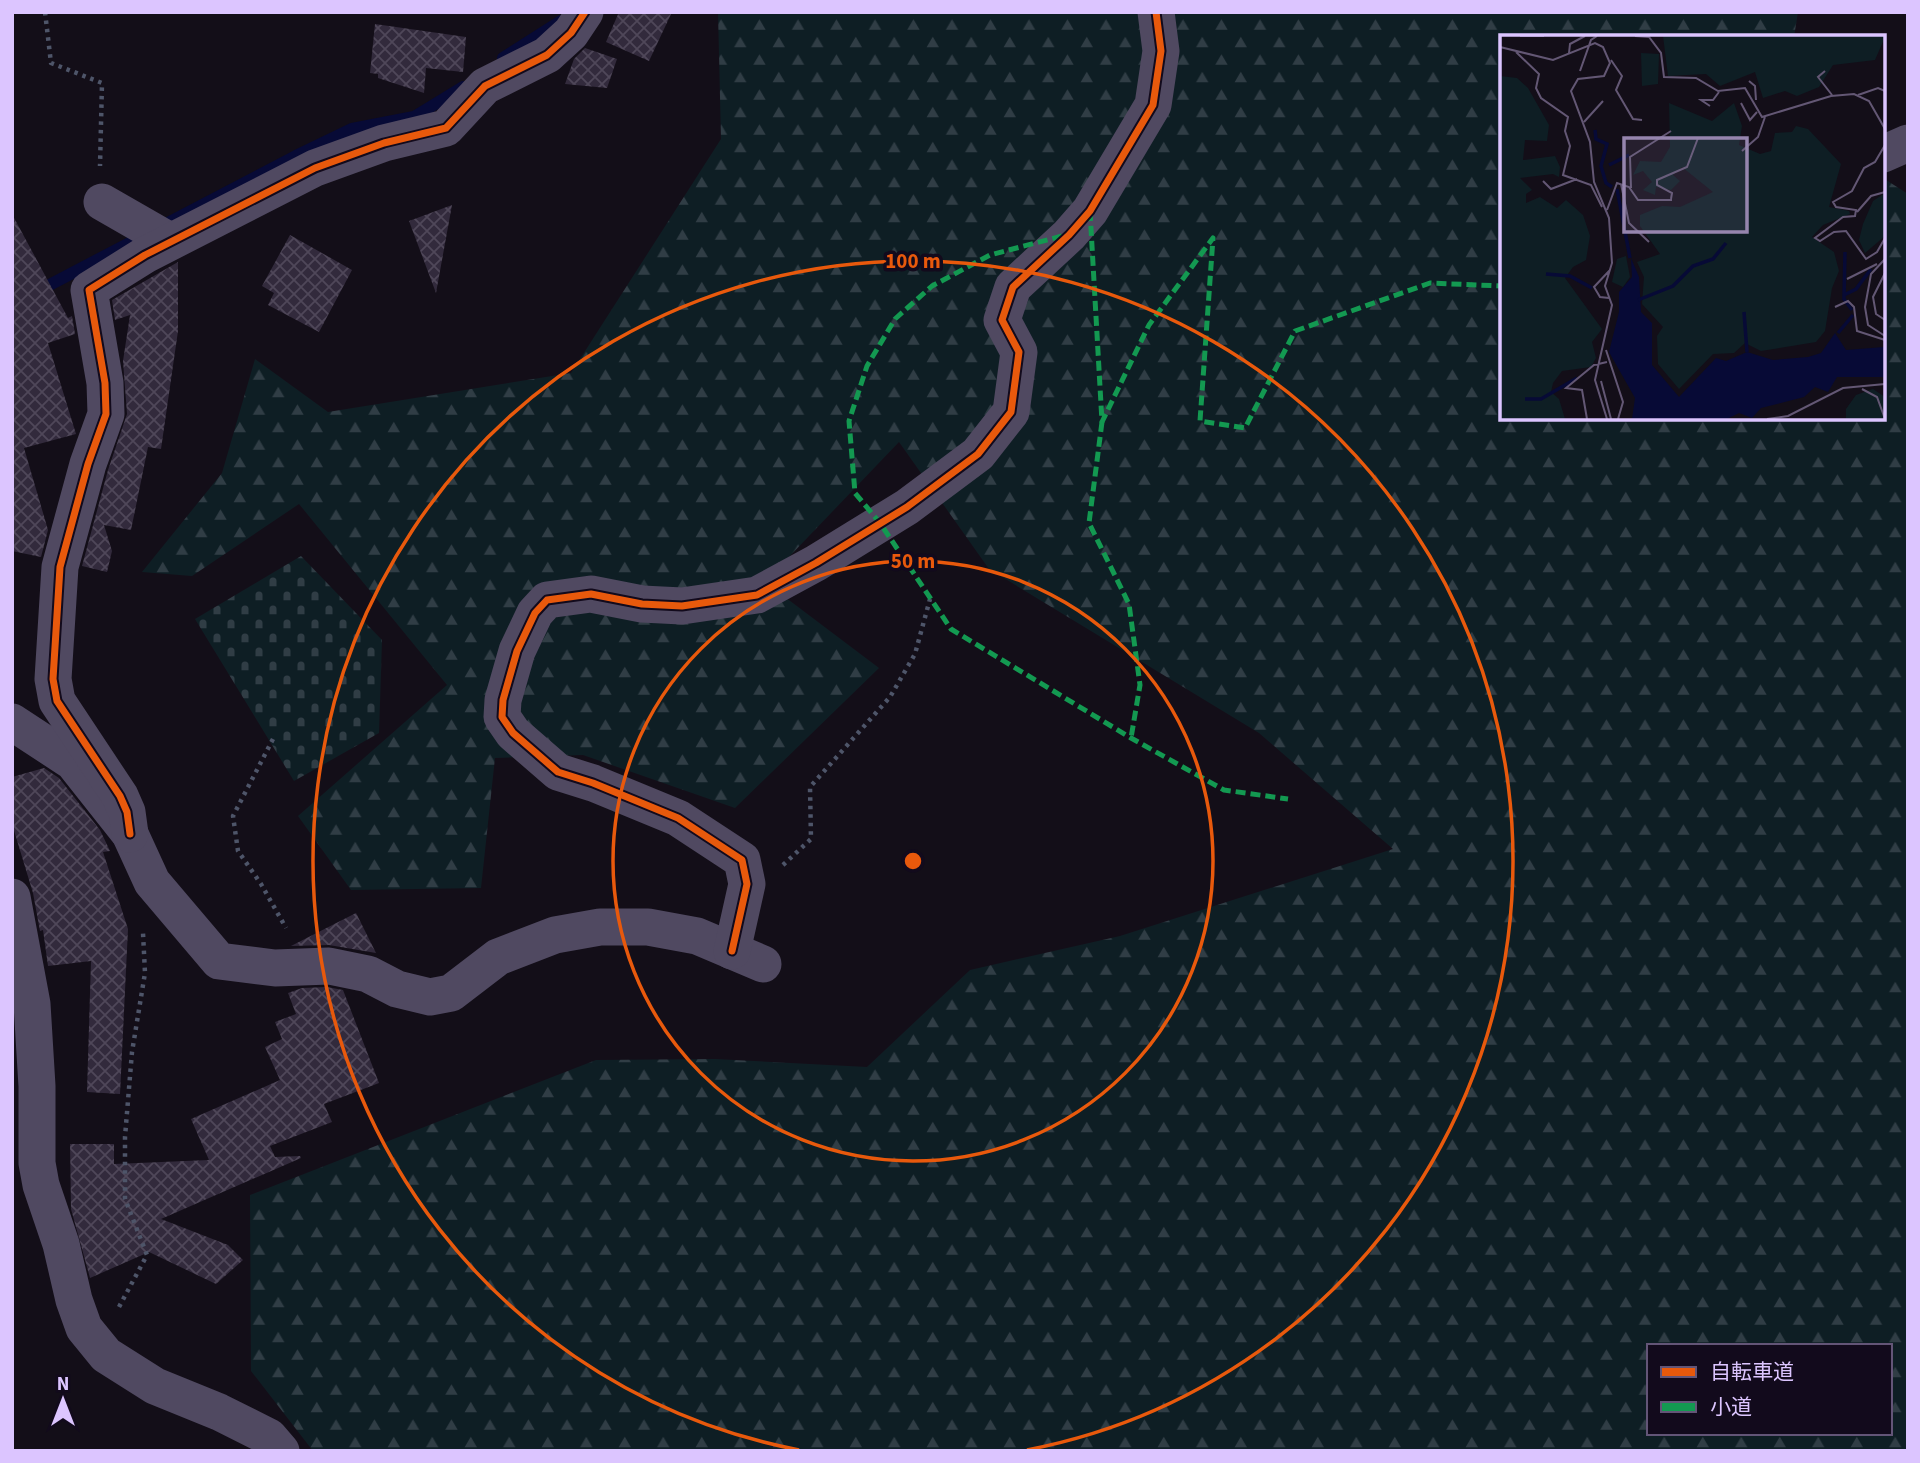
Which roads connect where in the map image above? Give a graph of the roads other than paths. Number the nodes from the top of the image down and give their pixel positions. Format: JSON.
{"nodes":[{"id":1,"x":585,"y":12,"type":"edge"},
{"id":2,"x":1156,"y":12,"type":"edge"},
{"id":3,"x":1908,"y":142,"type":"edge"},
{"id":4,"x":1885,"y":153,"type":"edge"},
{"id":5,"x":117,"y":210,"type":"road end"},
{"id":6,"x":170,"y":241,"type":"junction"},
{"id":7,"x":12,"y":722,"type":"edge"},
{"id":8,"x":130,"y":834,"type":"junction"},
{"id":9,"x":12,"y":897,"type":"edge"},
{"id":10,"x":281,"y":1451,"type":"edge"}],
"edges":[{"from":1,"to":6,"type":"street"},
{"from":2,"to":8,"type":"street"},
{"from":3,"to":4,"type":"street"},
{"from":5,"to":6,"type":"street"},
{"from":6,"to":8,"type":"street"},
{"from":7,"to":8,"type":"street"},
{"from":9,"to":10,"type":"street"}]}
